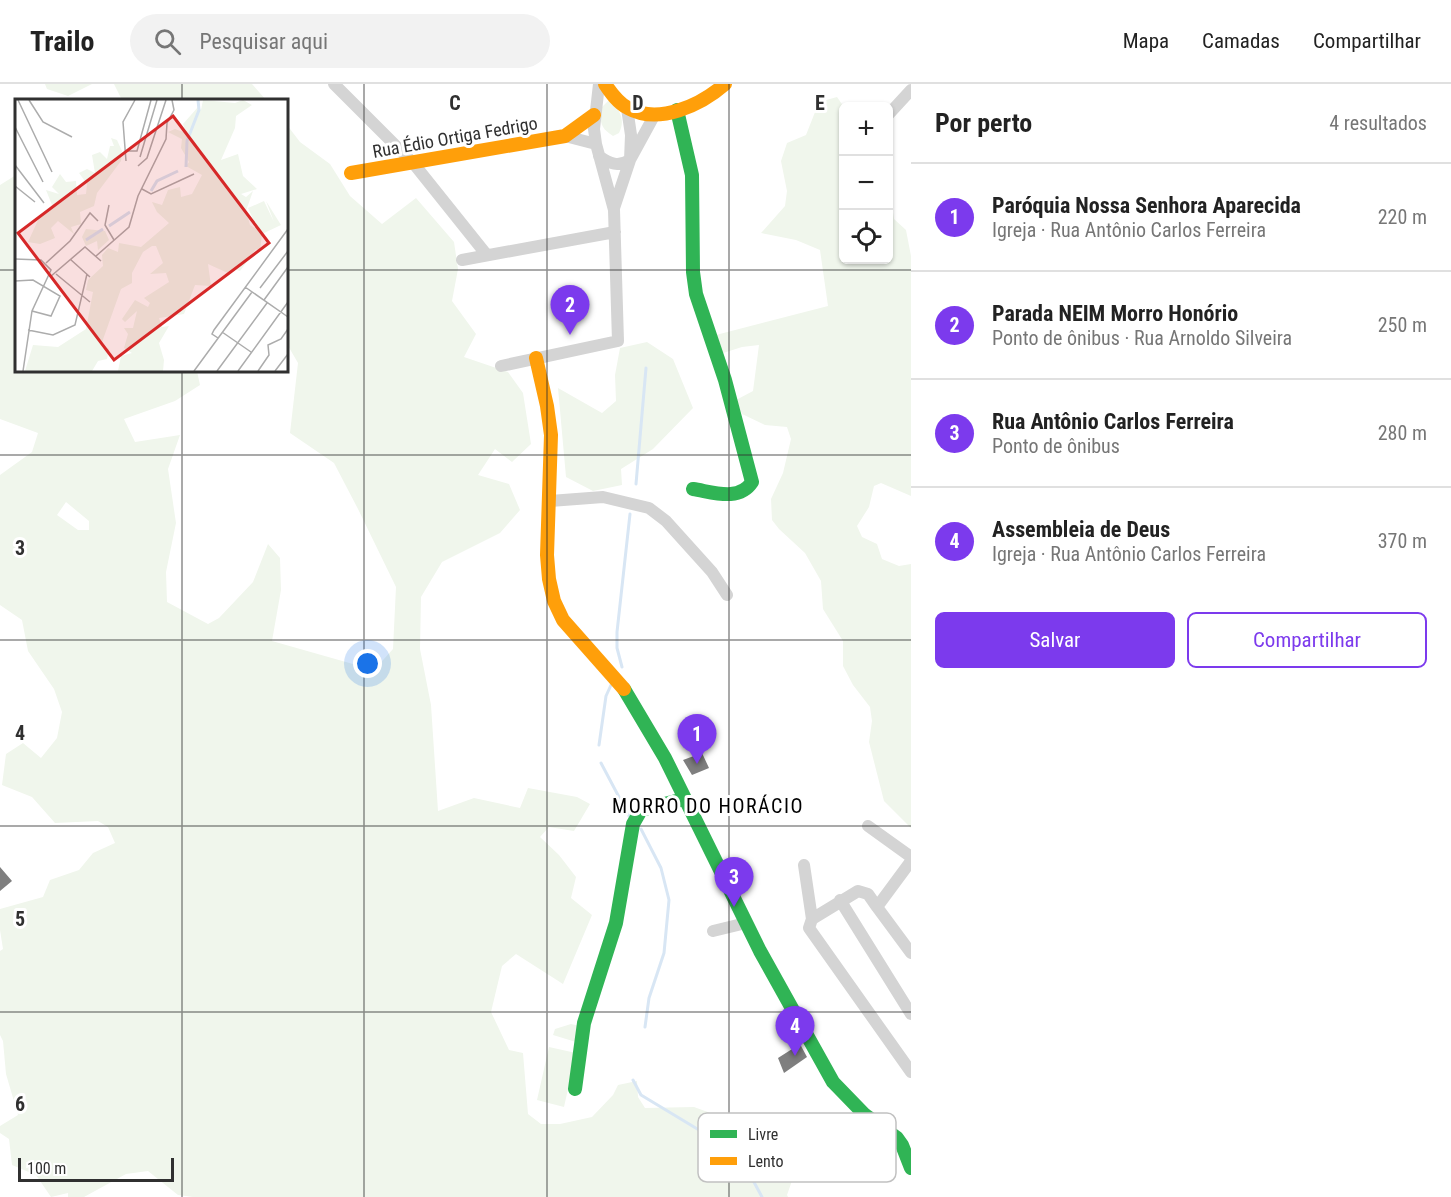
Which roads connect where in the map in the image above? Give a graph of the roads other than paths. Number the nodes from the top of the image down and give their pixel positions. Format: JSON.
{"nodes":[{"id":1,"x":334,"y":84,"type":"edge"},
{"id":2,"x":599,"y":84,"type":"edge"},
{"id":3,"x":605,"y":84,"type":"edge"},
{"id":4,"x":725,"y":84,"type":"edge"},
{"id":5,"x":911,"y":90,"type":"edge"},
{"id":6,"x":627,"y":108,"type":"junction"},
{"id":7,"x":677,"y":110,"type":"junction"},
{"id":8,"x":893,"y":110,"type":"edge"},
{"id":9,"x":594,"y":115,"type":"junction"},
{"id":10,"x":654,"y":116,"type":"junction"},
{"id":11,"x":565,"y":136,"type":"junction"},
{"id":12,"x":598,"y":150,"type":"junction"},
{"id":13,"x":630,"y":160,"type":"junction"},
{"id":14,"x":414,"y":164,"type":"junction"},
{"id":15,"x":351,"y":174,"type":"dead end"},
{"id":16,"x":614,"y":210,"type":"junction"},
{"id":17,"x":615,"y":232,"type":"junction"},
{"id":18,"x":486,"y":254,"type":"junction"},
{"id":19,"x":462,"y":260,"type":"dead end"},
{"id":20,"x":536,"y":358,"type":"junction"},
{"id":21,"x":501,"y":366,"type":"dead end"},
{"id":22,"x":693,"y":489,"type":"dead end"},
{"id":23,"x":550,"y":501,"type":"junction"},
{"id":24,"x":727,"y":595,"type":"dead end"},
{"id":25,"x":684,"y":799,"type":"junction"},
{"id":26,"x":868,"y":826,"type":"dead end"},
{"id":27,"x":911,"y":859,"type":"edge"},
{"id":28,"x":804,"y":865,"type":"dead end"},
{"id":29,"x":840,"y":900,"type":"junction"},
{"id":30,"x":877,"y":907,"type":"junction"},
{"id":31,"x":812,"y":919,"type":"junction"},
{"id":32,"x":746,"y":923,"type":"junction"},
{"id":33,"x":713,"y":931,"type":"dead end"},
{"id":34,"x":911,"y":953,"type":"edge"},
{"id":35,"x":911,"y":1014,"type":"edge"},
{"id":36,"x":911,"y":1072,"type":"edge"},
{"id":37,"x":575,"y":1089,"type":"dead end"},
{"id":38,"x":863,"y":1113,"type":"edge"},
{"id":39,"x":896,"y":1137,"type":"edge"},
{"id":40,"x":911,"y":1168,"type":"edge"}],
"edges":[{"from":1,"to":14,"type":"street"},
{"from":2,"to":9,"type":"street"},
{"from":3,"to":6,"type":"street"},
{"from":4,"to":7,"type":"street"},
{"from":5,"to":8,"type":"street"},
{"from":6,"to":10,"type":"street"},
{"from":6,"to":13,"type":"street"},
{"from":7,"to":10,"type":"street"},
{"from":7,"to":22,"type":"street"},
{"from":9,"to":11,"type":"street","name":"Rua Édio Ortiga Fedrigo"},
{"from":9,"to":12,"type":"street"},
{"from":10,"to":13,"type":"street"},
{"from":11,"to":12,"type":"street","name":"Rua Édio Ortiga Fedrigo"},
{"from":11,"to":14,"type":"street","name":"Rua Édio Ortiga Fedrigo"},
{"from":12,"to":13,"type":"street","name":"Rua Édio Ortiga Fedrigo"},
{"from":12,"to":16,"type":"street"},
{"from":13,"to":16,"type":"street"},
{"from":14,"to":15,"type":"street","name":"Rua Édio Ortiga Fedrigo"},
{"from":14,"to":18,"type":"street"},
{"from":16,"to":17,"type":"street"},
{"from":17,"to":18,"type":"street"},
{"from":17,"to":20,"type":"street"},
{"from":18,"to":19,"type":"street"},
{"from":20,"to":21,"type":"street"},
{"from":20,"to":23,"type":"street"},
{"from":23,"to":24,"type":"street"},
{"from":23,"to":25,"type":"street"},
{"from":25,"to":32,"type":"street"},
{"from":25,"to":37,"type":"street"},
{"from":26,"to":27,"type":"street"},
{"from":27,"to":30,"type":"street"},
{"from":28,"to":31,"type":"street"},
{"from":29,"to":30,"type":"street"},
{"from":29,"to":31,"type":"street"},
{"from":29,"to":35,"type":"street"},
{"from":30,"to":34,"type":"street"},
{"from":31,"to":36,"type":"street"},
{"from":32,"to":33,"type":"street"},
{"from":32,"to":38,"type":"street"},
{"from":39,"to":40,"type":"street"}]}
